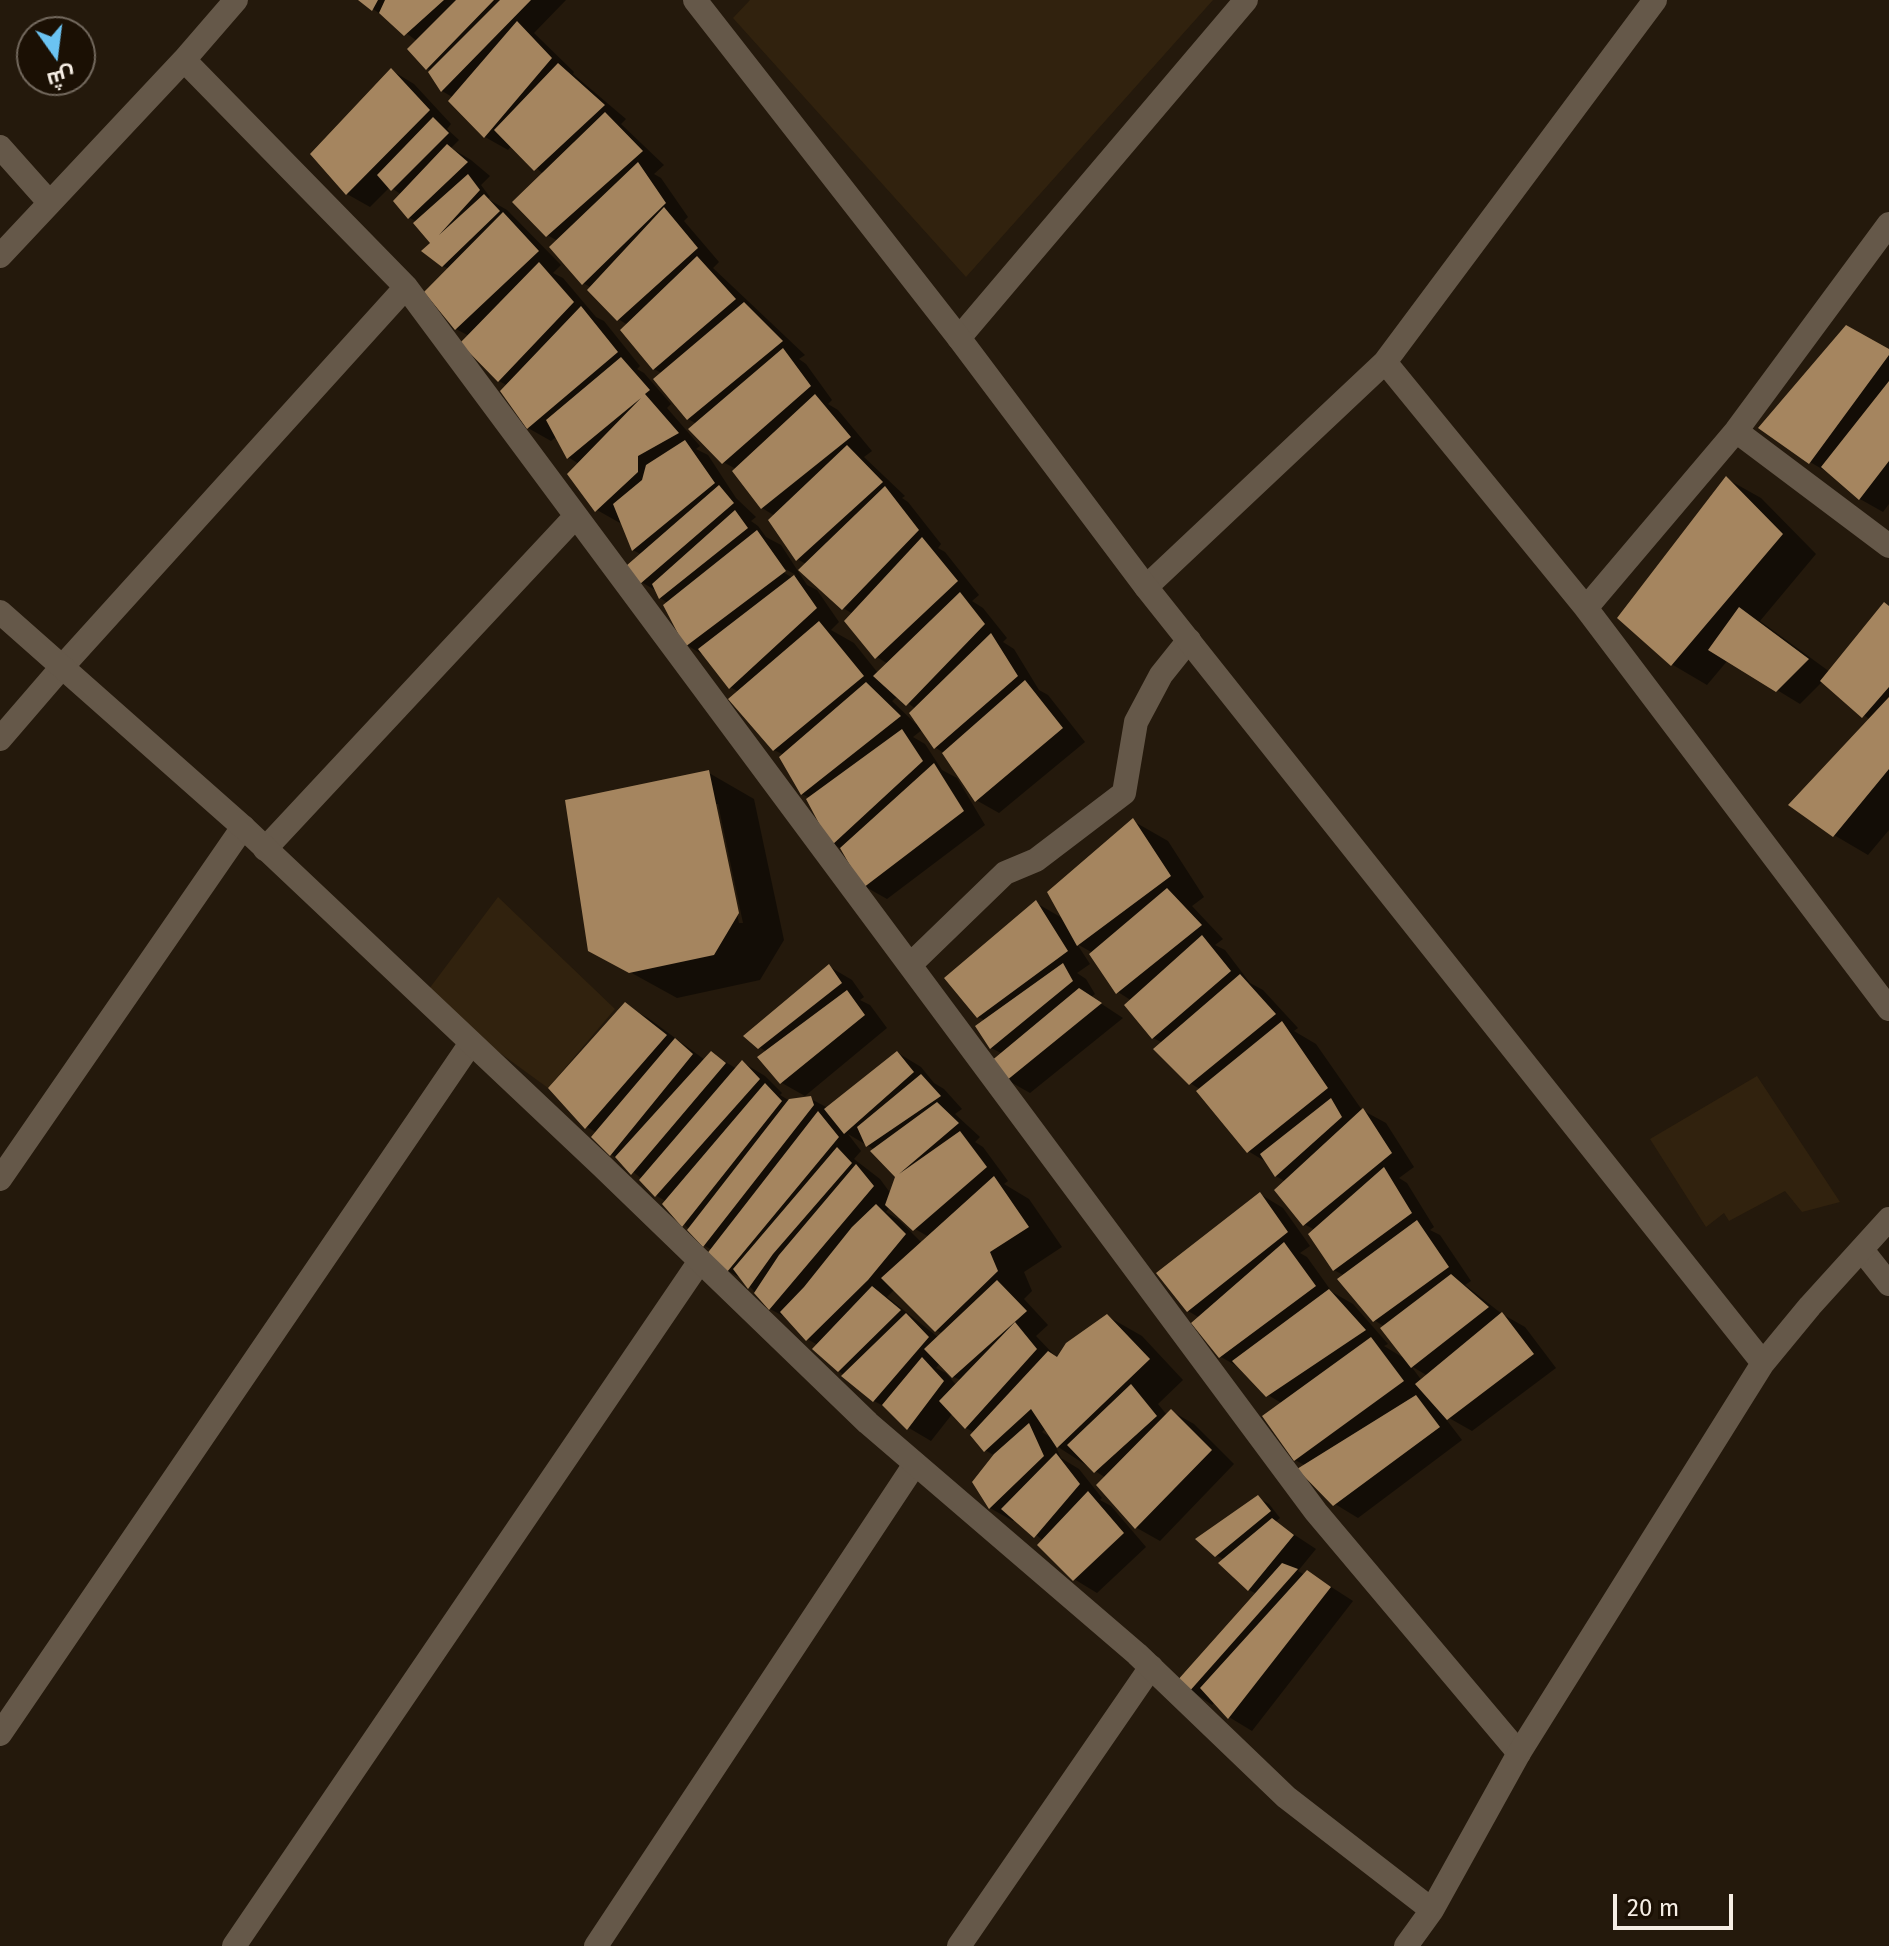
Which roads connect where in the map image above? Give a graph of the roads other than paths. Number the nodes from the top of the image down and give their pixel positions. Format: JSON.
{"nodes":[{"id":1,"x":236,"y":0,"type":"edge"},
{"id":2,"x":1246,"y":0,"type":"edge"},
{"id":3,"x":1655,"y":0,"type":"edge"},
{"id":4,"x":705,"y":4,"type":"edge"},
{"id":5,"x":184,"y":60,"type":"junction"},
{"id":6,"x":0,"y":147,"type":"edge"},
{"id":7,"x":49,"y":202,"type":"junction"},
{"id":8,"x":1889,"y":224,"type":"edge"},
{"id":9,"x":0,"y":256,"type":"edge"},
{"id":10,"x":406,"y":287,"type":"junction"},
{"id":11,"x":959,"y":338,"type":"junction"},
{"id":12,"x":1385,"y":362,"type":"junction"},
{"id":13,"x":1736,"y":431,"type":"junction"},
{"id":14,"x":576,"y":516,"type":"junction"},
{"id":15,"x":1889,"y":546,"type":"edge"},
{"id":16,"x":1146,"y":587,"type":"junction"},
{"id":17,"x":1586,"y":608,"type":"junction"},
{"id":18,"x":0,"y":612,"type":"edge"},
{"id":19,"x":1189,"y":640,"type":"junction"},
{"id":20,"x":62,"y":667,"type":"junction"},
{"id":21,"x":0,"y":739,"type":"edge"},
{"id":22,"x":243,"y":827,"type":"junction"},
{"id":23,"x":265,"y":849,"type":"junction"},
{"id":24,"x":910,"y":965,"type":"junction"},
{"id":25,"x":1889,"y":1009,"type":"edge"},
{"id":26,"x":471,"y":1043,"type":"junction"},
{"id":27,"x":0,"y":1179,"type":"edge"},
{"id":28,"x":1889,"y":1219,"type":"edge"},
{"id":29,"x":1862,"y":1250,"type":"junction"},
{"id":30,"x":700,"y":1261,"type":"junction"},
{"id":31,"x":1889,"y":1284,"type":"edge"},
{"id":32,"x":1763,"y":1363,"type":"junction"},
{"id":33,"x":915,"y":1464,"type":"junction"},
{"id":34,"x":1151,"y":1667,"type":"junction"},
{"id":35,"x":0,"y":1734,"type":"edge"},
{"id":36,"x":1519,"y":1753,"type":"junction"},
{"id":37,"x":1432,"y":1910,"type":"junction"},
{"id":38,"x":1411,"y":1944,"type":"edge"},
{"id":39,"x":234,"y":1946,"type":"edge"},
{"id":40,"x":596,"y":1946,"type":"edge"},
{"id":41,"x":959,"y":1946,"type":"edge"}],
"edges":[{"from":1,"to":5,"type":"street"},
{"from":2,"to":11,"type":"street"},
{"from":3,"to":12,"type":"street"},
{"from":4,"to":11,"type":"street"},
{"from":5,"to":7,"type":"street"},
{"from":5,"to":10,"type":"street"},
{"from":6,"to":7,"type":"street"},
{"from":7,"to":9,"type":"street"},
{"from":8,"to":13,"type":"street"},
{"from":10,"to":14,"type":"street"},
{"from":10,"to":20,"type":"street"},
{"from":11,"to":16,"type":"street"},
{"from":12,"to":16,"type":"street"},
{"from":12,"to":17,"type":"street"},
{"from":13,"to":15,"type":"street"},
{"from":13,"to":17,"type":"street"},
{"from":14,"to":23,"type":"street"},
{"from":14,"to":24,"type":"street"},
{"from":16,"to":19,"type":"street"},
{"from":17,"to":25,"type":"street"},
{"from":18,"to":20,"type":"street"},
{"from":19,"to":24,"type":"street"},
{"from":19,"to":32,"type":"street"},
{"from":20,"to":21,"type":"street"},
{"from":20,"to":22,"type":"street"},
{"from":22,"to":23,"type":"street"},
{"from":22,"to":27,"type":"street"},
{"from":23,"to":26,"type":"street"},
{"from":24,"to":36,"type":"street"},
{"from":26,"to":30,"type":"street"},
{"from":26,"to":35,"type":"street"},
{"from":28,"to":29,"type":"street"},
{"from":29,"to":31,"type":"street"},
{"from":29,"to":32,"type":"street"},
{"from":30,"to":33,"type":"street"},
{"from":30,"to":39,"type":"street"},
{"from":32,"to":36,"type":"street"},
{"from":33,"to":34,"type":"street"},
{"from":33,"to":40,"type":"street"},
{"from":34,"to":37,"type":"street"},
{"from":34,"to":41,"type":"street"},
{"from":36,"to":37,"type":"street"},
{"from":37,"to":38,"type":"street"}]}
